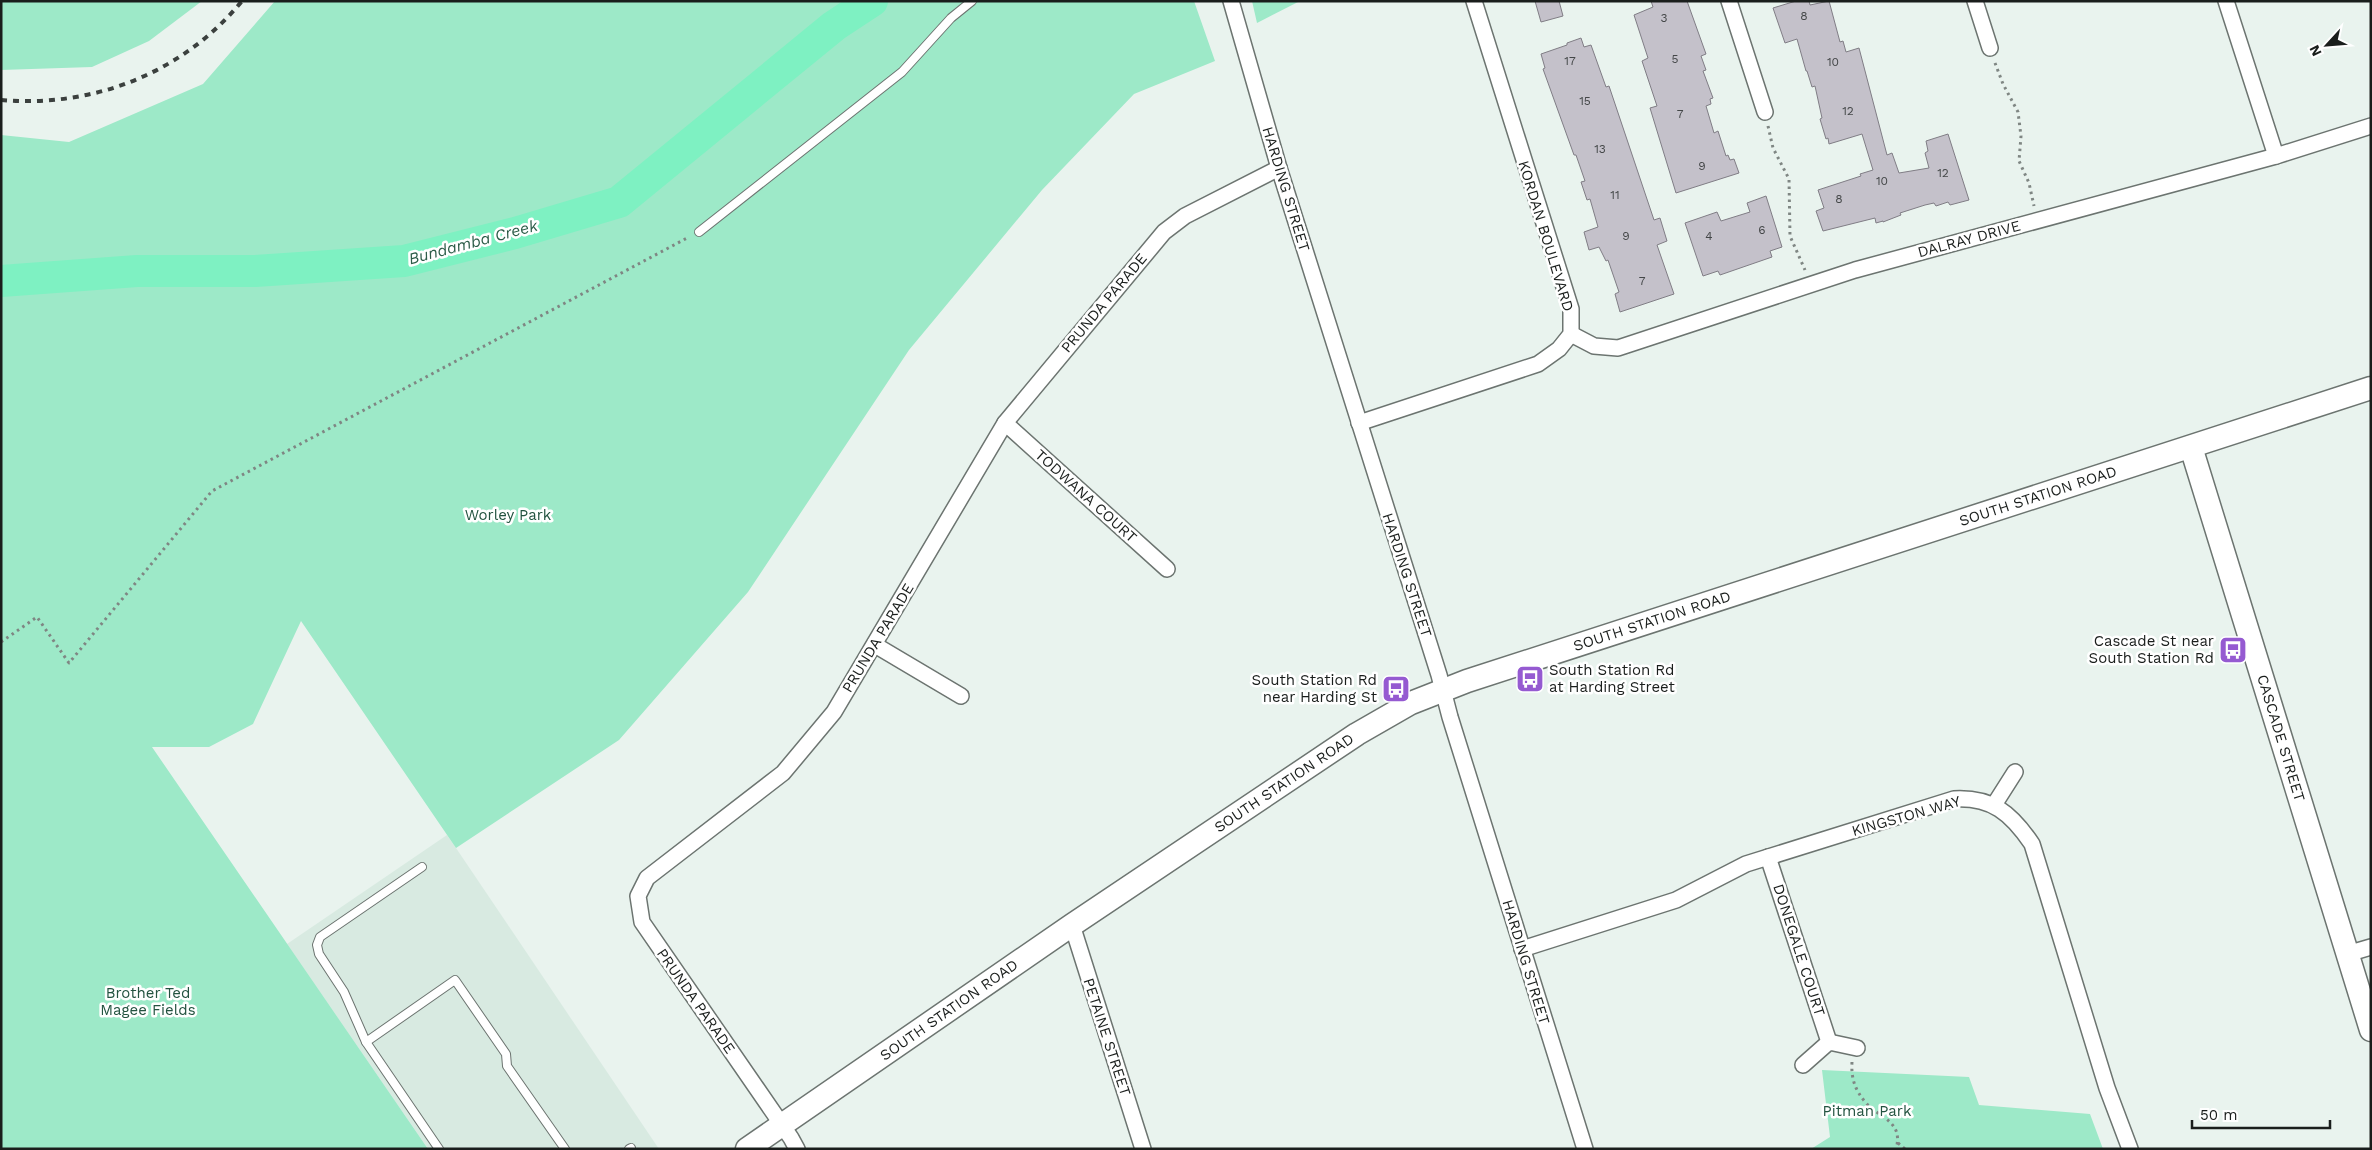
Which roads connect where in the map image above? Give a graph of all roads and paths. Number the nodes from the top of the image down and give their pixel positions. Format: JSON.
{"nodes":[{"id":1,"x":972,"y":1,"type":"edge"},
{"id":2,"x":1231,"y":1,"type":"edge"},
{"id":3,"x":1474,"y":1,"type":"edge"},
{"id":4,"x":1729,"y":1,"type":"edge"},
{"id":5,"x":1975,"y":1,"type":"edge"},
{"id":6,"x":2226,"y":1,"type":"edge"},
{"id":7,"x":1990,"y":48,"type":"joint"},
{"id":8,"x":1765,"y":112,"type":"joint"},
{"id":9,"x":2371,"y":126,"type":"edge"},
{"id":10,"x":2276,"y":156,"type":"junction"},
{"id":11,"x":1279,"y":168,"type":"junction"},
{"id":12,"x":2037,"y":221,"type":"junction"},
{"id":13,"x":699,"y":232,"type":"joint"},
{"id":14,"x":1812,"y":284,"type":"junction"},
{"id":15,"x":1571,"y":334,"type":"junction"},
{"id":16,"x":2371,"y":388,"type":"edge"},
{"id":17,"x":1005,"y":423,"type":"junction"},
{"id":18,"x":1359,"y":423,"type":"junction"},
{"id":19,"x":2191,"y":447,"type":"junction"},
{"id":20,"x":1167,"y":569,"type":"dead end"},
{"id":21,"x":1,"y":642,"type":"edge"},
{"id":22,"x":875,"y":645,"type":"junction"},
{"id":23,"x":1442,"y":690,"type":"junction"},
{"id":24,"x":961,"y":696,"type":"dead end"},
{"id":25,"x":2015,"y":772,"type":"dead end"},
{"id":26,"x":1994,"y":805,"type":"junction"},
{"id":27,"x":1768,"y":857,"type":"junction"},
{"id":28,"x":422,"y":867,"type":"dead end"},
{"id":29,"x":1072,"y":925,"type":"junction"},
{"id":30,"x":2371,"y":947,"type":"edge"},
{"id":31,"x":1522,"y":949,"type":"junction"},
{"id":32,"x":2347,"y":954,"type":"junction"},
{"id":33,"x":2371,"y":1030,"type":"edge"},
{"id":34,"x":366,"y":1042,"type":"junction"},
{"id":35,"x":1829,"y":1042,"type":"junction"},
{"id":36,"x":1857,"y":1048,"type":"dead end"},
{"id":37,"x":1803,"y":1065,"type":"dead end"},
{"id":38,"x":782,"y":1125,"type":"junction"},
{"id":39,"x":1897,"y":1143,"type":"junction"},
{"id":40,"x":439,"y":1149,"type":"edge"},
{"id":41,"x":565,"y":1149,"type":"edge"},
{"id":42,"x":747,"y":1149,"type":"edge"},
{"id":43,"x":797,"y":1149,"type":"edge"},
{"id":44,"x":1142,"y":1149,"type":"edge"},
{"id":45,"x":1585,"y":1149,"type":"edge"},
{"id":46,"x":1896,"y":1149,"type":"edge"},
{"id":47,"x":1905,"y":1149,"type":"edge"},
{"id":48,"x":2130,"y":1149,"type":"edge"}],
"edges":[{"from":1,"to":13,"type":"lane"},
{"from":2,"to":11,"type":"street","name":"HARDING STREET"},
{"from":3,"to":15,"type":"street","name":"KORDAN BOULEVARD"},
{"from":4,"to":8,"type":"street"},
{"from":5,"to":7,"type":"street"},
{"from":6,"to":10,"type":"street"},
{"from":7,"to":12,"type":"path"},
{"from":8,"to":14,"type":"path"},
{"from":9,"to":10,"type":"street","name":"DALRAY DRIVE"},
{"from":10,"to":12,"type":"street","name":"DALRAY DRIVE"},
{"from":11,"to":17,"type":"street","name":"PRUNDA PARADE"},
{"from":11,"to":18,"type":"street","name":"HARDING STREET"},
{"from":12,"to":14,"type":"street","name":"DALRAY DRIVE"},
{"from":13,"to":21,"type":"path"},
{"from":14,"to":15,"type":"street","name":"DALRAY DRIVE"},
{"from":15,"to":18,"type":"street"},
{"from":16,"to":19,"type":"main road","name":"SOUTH STATION ROAD"},
{"from":17,"to":20,"type":"street","name":"TODWANA COURT"},
{"from":17,"to":22,"type":"street","name":"PRUNDA PARADE"},
{"from":18,"to":23,"type":"street","name":"HARDING STREET"},
{"from":19,"to":23,"type":"main road","name":"SOUTH STATION ROAD"},
{"from":19,"to":32,"type":"main road","name":"CASCADE STREET"},
{"from":22,"to":24,"type":"street"},
{"from":22,"to":38,"type":"street","name":"PRUNDA PARADE"},
{"from":23,"to":29,"type":"main road","name":"SOUTH STATION ROAD"},
{"from":23,"to":31,"type":"street","name":"HARDING STREET"},
{"from":25,"to":26,"type":"street"},
{"from":26,"to":27,"type":"street","name":"KINGSTON WAY"},
{"from":26,"to":48,"type":"street","name":"KINGSTON WAY"},
{"from":27,"to":31,"type":"street","name":"KINGSTON WAY"},
{"from":27,"to":35,"type":"street","name":"DONEGALE COURT"},
{"from":28,"to":34,"type":"lane"},
{"from":29,"to":38,"type":"main road","name":"SOUTH STATION ROAD"},
{"from":29,"to":44,"type":"street","name":"PETAINE STREET"},
{"from":30,"to":32,"type":"street"},
{"from":31,"to":45,"type":"street","name":"HARDING STREET"},
{"from":32,"to":33,"type":"main road","name":"CASCADE STREET"},
{"from":34,"to":40,"type":"lane"},
{"from":34,"to":41,"type":"lane"},
{"from":35,"to":36,"type":"street"},
{"from":35,"to":37,"type":"street"},
{"from":35,"to":39,"type":"path"},
{"from":38,"to":42,"type":"main road","name":"SOUTH STATION ROAD"},
{"from":38,"to":43,"type":"street","name":"PRUNDA PARADE"},
{"from":39,"to":46,"type":"path"},
{"from":39,"to":47,"type":"path"}]}
